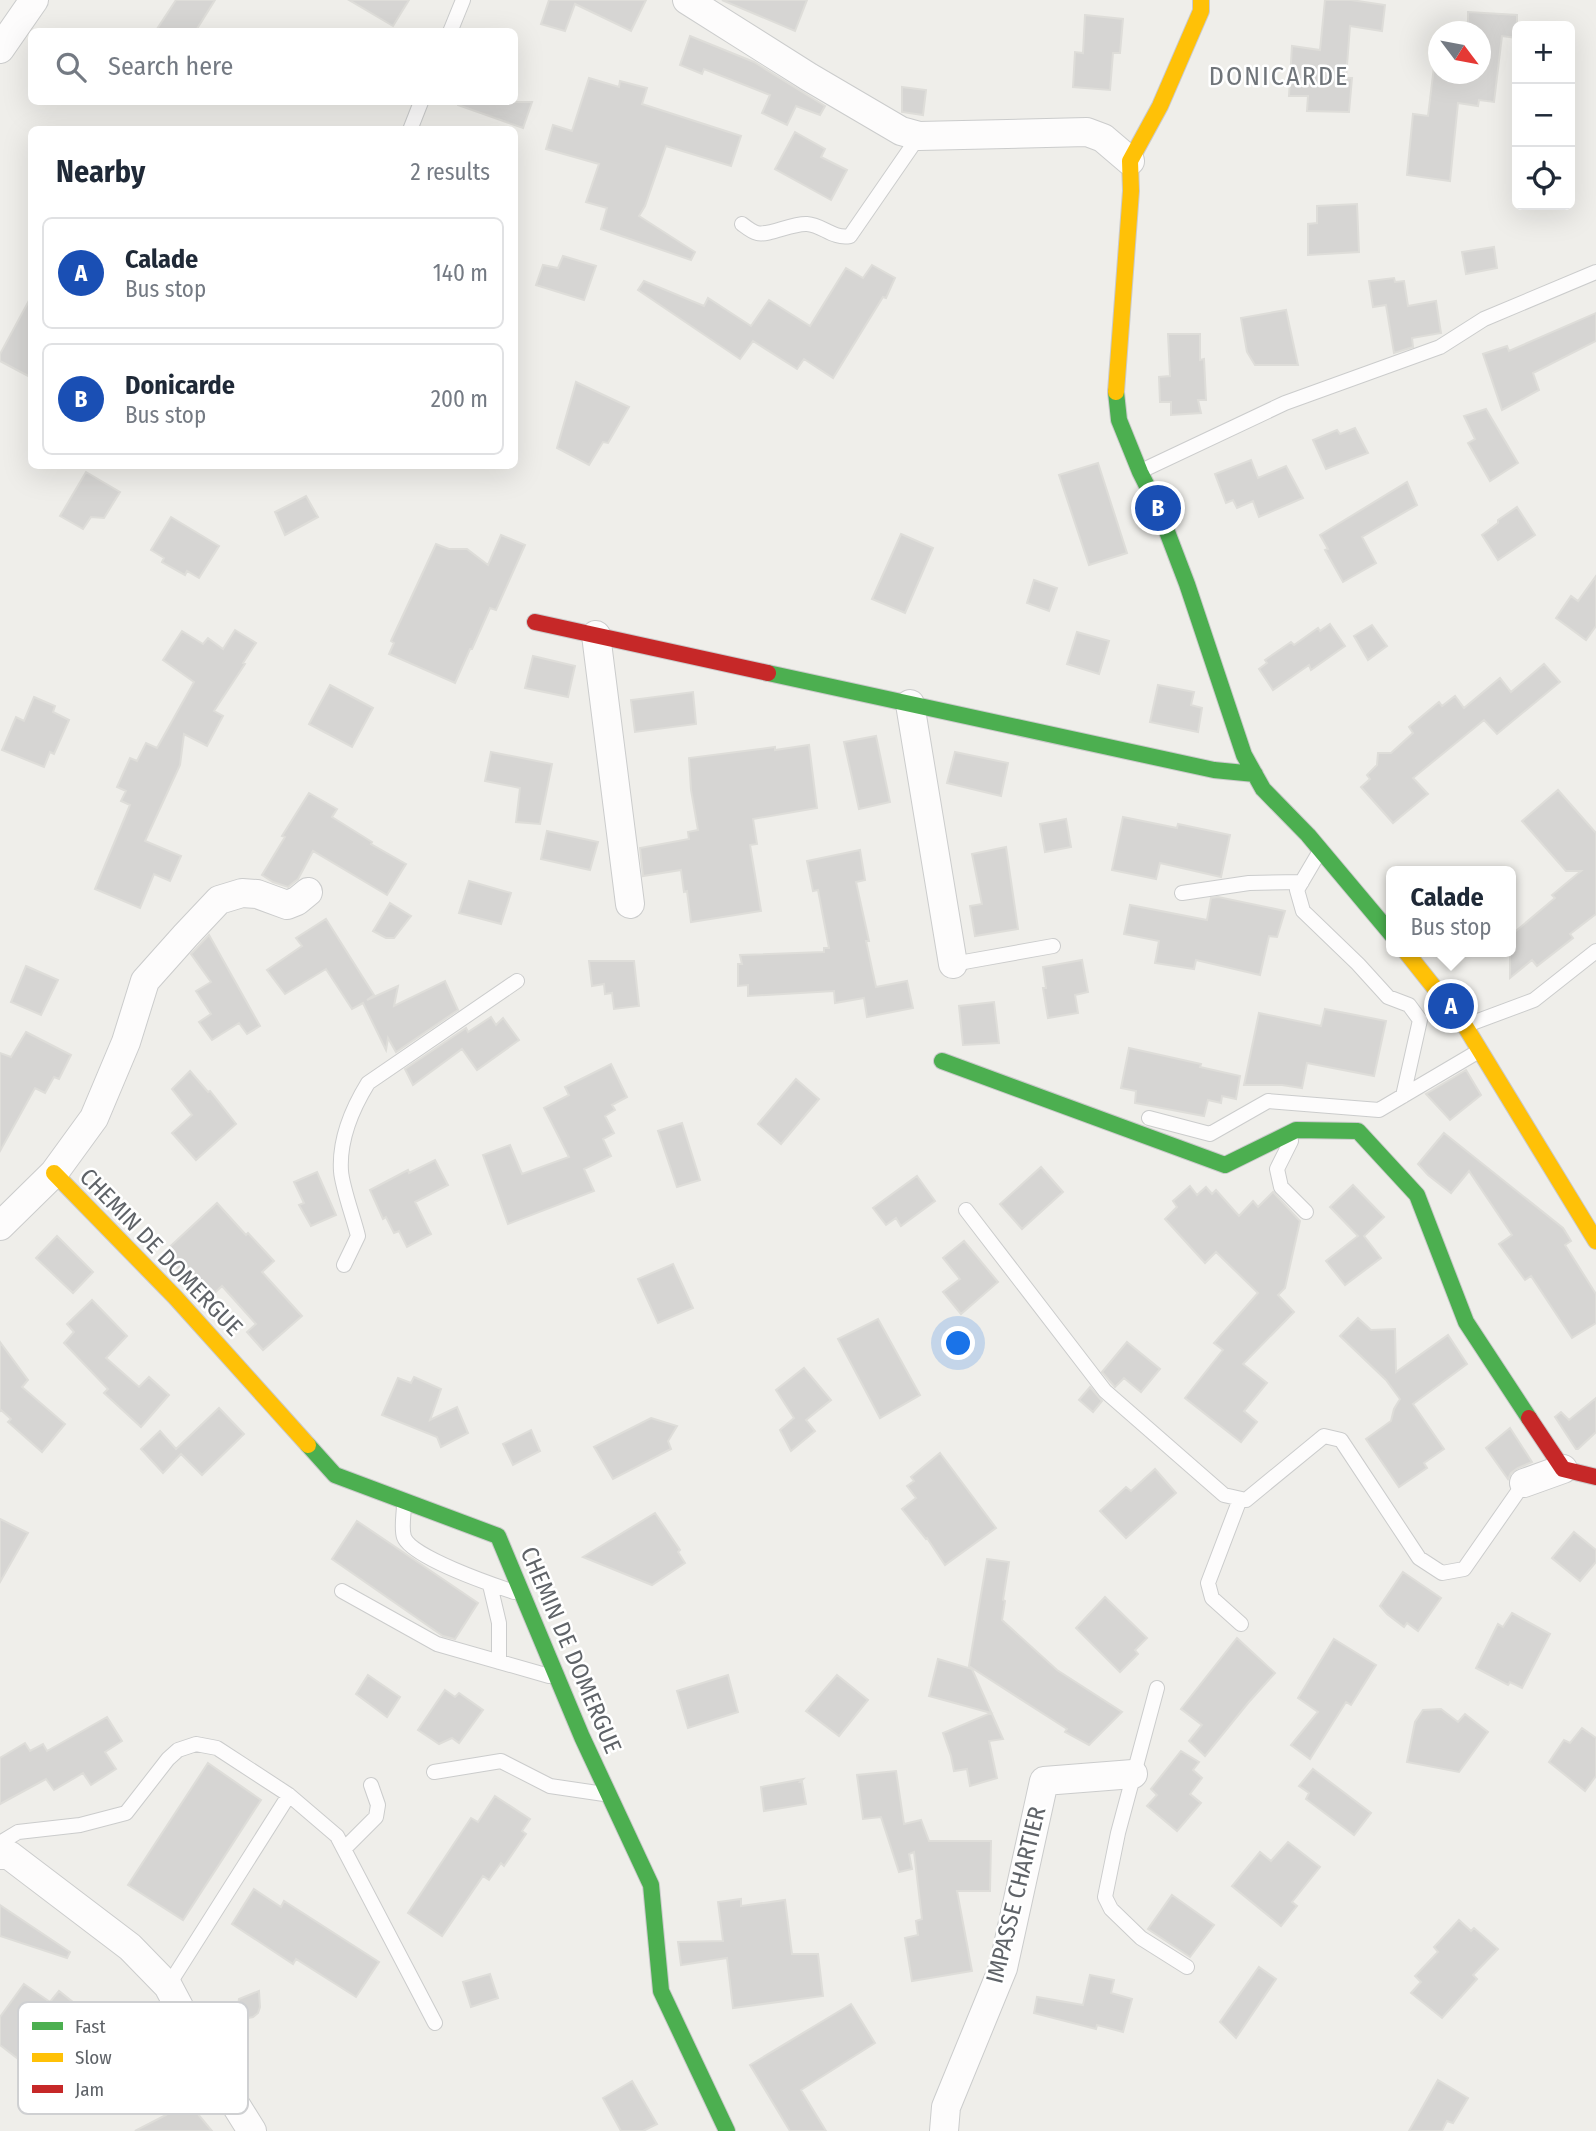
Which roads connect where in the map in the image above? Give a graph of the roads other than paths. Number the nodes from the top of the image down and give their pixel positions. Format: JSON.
{"nodes":[{"id":1,"x":33,"y":0,"type":"edge"},
{"id":2,"x":463,"y":0,"type":"edge"},
{"id":3,"x":687,"y":0,"type":"edge"},
{"id":4,"x":1201,"y":0,"type":"edge"},
{"id":5,"x":452,"y":28,"type":"edge"},
{"id":6,"x":0,"y":49,"type":"edge"},
{"id":7,"x":420,"y":105,"type":"edge"},
{"id":8,"x":412,"y":126,"type":"edge"},
{"id":9,"x":919,"y":136,"type":"junction"},
{"id":10,"x":1130,"y":160,"type":"junction"},
{"id":11,"x":742,"y":224,"type":"dead end"},
{"id":12,"x":1596,"y":272,"type":"edge"},
{"id":13,"x":1140,"y":472,"type":"junction"},
{"id":14,"x":535,"y":622,"type":"dead end"},
{"id":15,"x":596,"y":635,"type":"junction"},
{"id":16,"x":910,"y":704,"type":"junction"},
{"id":17,"x":1255,"y":774,"type":"junction"},
{"id":18,"x":1320,"y":850,"type":"junction"},
{"id":19,"x":1302,"y":882,"type":"junction"},
{"id":20,"x":308,"y":892,"type":"dead end"},
{"id":21,"x":1182,"y":893,"type":"dead end"},
{"id":22,"x":630,"y":904,"type":"dead end"},
{"id":23,"x":1386,"y":929,"type":"edge"},
{"id":24,"x":1053,"y":946,"type":"dead end"},
{"id":25,"x":1596,"y":951,"type":"edge"},
{"id":26,"x":1410,"y":957,"type":"edge"},
{"id":27,"x":953,"y":964,"type":"joint"},
{"id":28,"x":517,"y":981,"type":"dead end"},
{"id":29,"x":1465,"y":1026,"type":"junction"},
{"id":30,"x":1480,"y":1050,"type":"junction"},
{"id":31,"x":942,"y":1061,"type":"dead end"},
{"id":32,"x":1403,"y":1096,"type":"junction"},
{"id":33,"x":1139,"y":1116,"type":"dead end"},
{"id":34,"x":1296,"y":1130,"type":"junction"},
{"id":35,"x":54,"y":1173,"type":"junction"},
{"id":36,"x":966,"y":1210,"type":"dead end"},
{"id":37,"x":1306,"y":1212,"type":"dead end"},
{"id":38,"x":0,"y":1226,"type":"edge"},
{"id":39,"x":1596,"y":1241,"type":"edge"},
{"id":40,"x":344,"y":1265,"type":"dead end"},
{"id":41,"x":1563,"y":1469,"type":"junction"},
{"id":42,"x":1596,"y":1477,"type":"edge"},
{"id":43,"x":1524,"y":1483,"type":"joint"},
{"id":44,"x":404,"y":1499,"type":"junction"},
{"id":45,"x":1240,"y":1499,"type":"junction"},
{"id":46,"x":490,"y":1585,"type":"junction"},
{"id":47,"x":342,"y":1591,"type":"dead end"},
{"id":48,"x":523,"y":1594,"type":"junction"},
{"id":49,"x":1241,"y":1624,"type":"dead end"},
{"id":50,"x":499,"y":1662,"type":"junction"},
{"id":51,"x":558,"y":1678,"type":"junction"},
{"id":52,"x":1157,"y":1688,"type":"dead end"},
{"id":53,"x":434,"y":1772,"type":"dead end"},
{"id":54,"x":1133,"y":1774,"type":"junction"},
{"id":55,"x":371,"y":1785,"type":"dead end"},
{"id":56,"x":289,"y":1795,"type":"junction"},
{"id":57,"x":609,"y":1795,"type":"junction"},
{"id":58,"x":0,"y":1843,"type":"edge"},
{"id":59,"x":344,"y":1849,"type":"junction"},
{"id":60,"x":0,"y":1855,"type":"edge"},
{"id":61,"x":1187,"y":1967,"type":"dead end"},
{"id":62,"x":168,"y":1986,"type":"junction"},
{"id":63,"x":176,"y":2002,"type":"edge"},
{"id":64,"x":435,"y":2023,"type":"dead end"},
{"id":65,"x":241,"y":2114,"type":"edge"},
{"id":66,"x":252,"y":2131,"type":"edge"},
{"id":67,"x":727,"y":2131,"type":"edge"},
{"id":68,"x":944,"y":2131,"type":"edge"}],
"edges":[{"from":1,"to":6,"type":"street"},
{"from":2,"to":5,"type":"lane"},
{"from":3,"to":9,"type":"street"},
{"from":4,"to":10,"type":"street"},
{"from":7,"to":8,"type":"lane"},
{"from":9,"to":10,"type":"street"},
{"from":9,"to":11,"type":"lane"},
{"from":10,"to":13,"type":"street"},
{"from":12,"to":13,"type":"lane"},
{"from":13,"to":17,"type":"street"},
{"from":14,"to":15,"type":"street"},
{"from":15,"to":16,"type":"street"},
{"from":15,"to":22,"type":"street"},
{"from":16,"to":17,"type":"street"},
{"from":16,"to":27,"type":"street"},
{"from":17,"to":18,"type":"street"},
{"from":18,"to":19,"type":"lane"},
{"from":18,"to":23,"type":"street"},
{"from":19,"to":21,"type":"lane"},
{"from":19,"to":32,"type":"lane"},
{"from":20,"to":35,"type":"street"},
{"from":24,"to":27,"type":"lane"},
{"from":25,"to":29,"type":"lane"},
{"from":26,"to":29,"type":"street"},
{"from":28,"to":40,"type":"lane"},
{"from":29,"to":30,"type":"street"},
{"from":30,"to":32,"type":"lane"},
{"from":30,"to":39,"type":"street"},
{"from":31,"to":34,"type":"street"},
{"from":32,"to":33,"type":"lane"},
{"from":34,"to":37,"type":"lane"},
{"from":34,"to":41,"type":"street"},
{"from":35,"to":38,"type":"street"},
{"from":35,"to":44,"type":"street","name":"CHEMIN DE DOMERGUE"},
{"from":36,"to":45,"type":"lane"},
{"from":41,"to":42,"type":"street"},
{"from":41,"to":43,"type":"street"},
{"from":43,"to":45,"type":"lane"},
{"from":44,"to":46,"type":"lane"},
{"from":44,"to":48,"type":"street","name":"CHEMIN DE DOMERGUE"},
{"from":45,"to":49,"type":"lane"},
{"from":46,"to":48,"type":"lane"},
{"from":46,"to":50,"type":"lane"},
{"from":47,"to":50,"type":"lane"},
{"from":48,"to":51,"type":"street","name":"CHEMIN DE DOMERGUE"},
{"from":50,"to":51,"type":"lane"},
{"from":51,"to":57,"type":"street","name":"CHEMIN DE DOMERGUE"},
{"from":52,"to":54,"type":"lane"},
{"from":53,"to":57,"type":"lane"},
{"from":54,"to":61,"type":"lane"},
{"from":54,"to":68,"type":"street","name":"IMPASSE CHARTIER"},
{"from":55,"to":59,"type":"lane"},
{"from":56,"to":58,"type":"lane"},
{"from":56,"to":59,"type":"lane"},
{"from":56,"to":62,"type":"lane"},
{"from":57,"to":67,"type":"street","name":"CHEMIN DE DOMERGUE"},
{"from":59,"to":64,"type":"lane"},
{"from":60,"to":62,"type":"street"},
{"from":62,"to":63,"type":"street"},
{"from":65,"to":66,"type":"street"}]}
